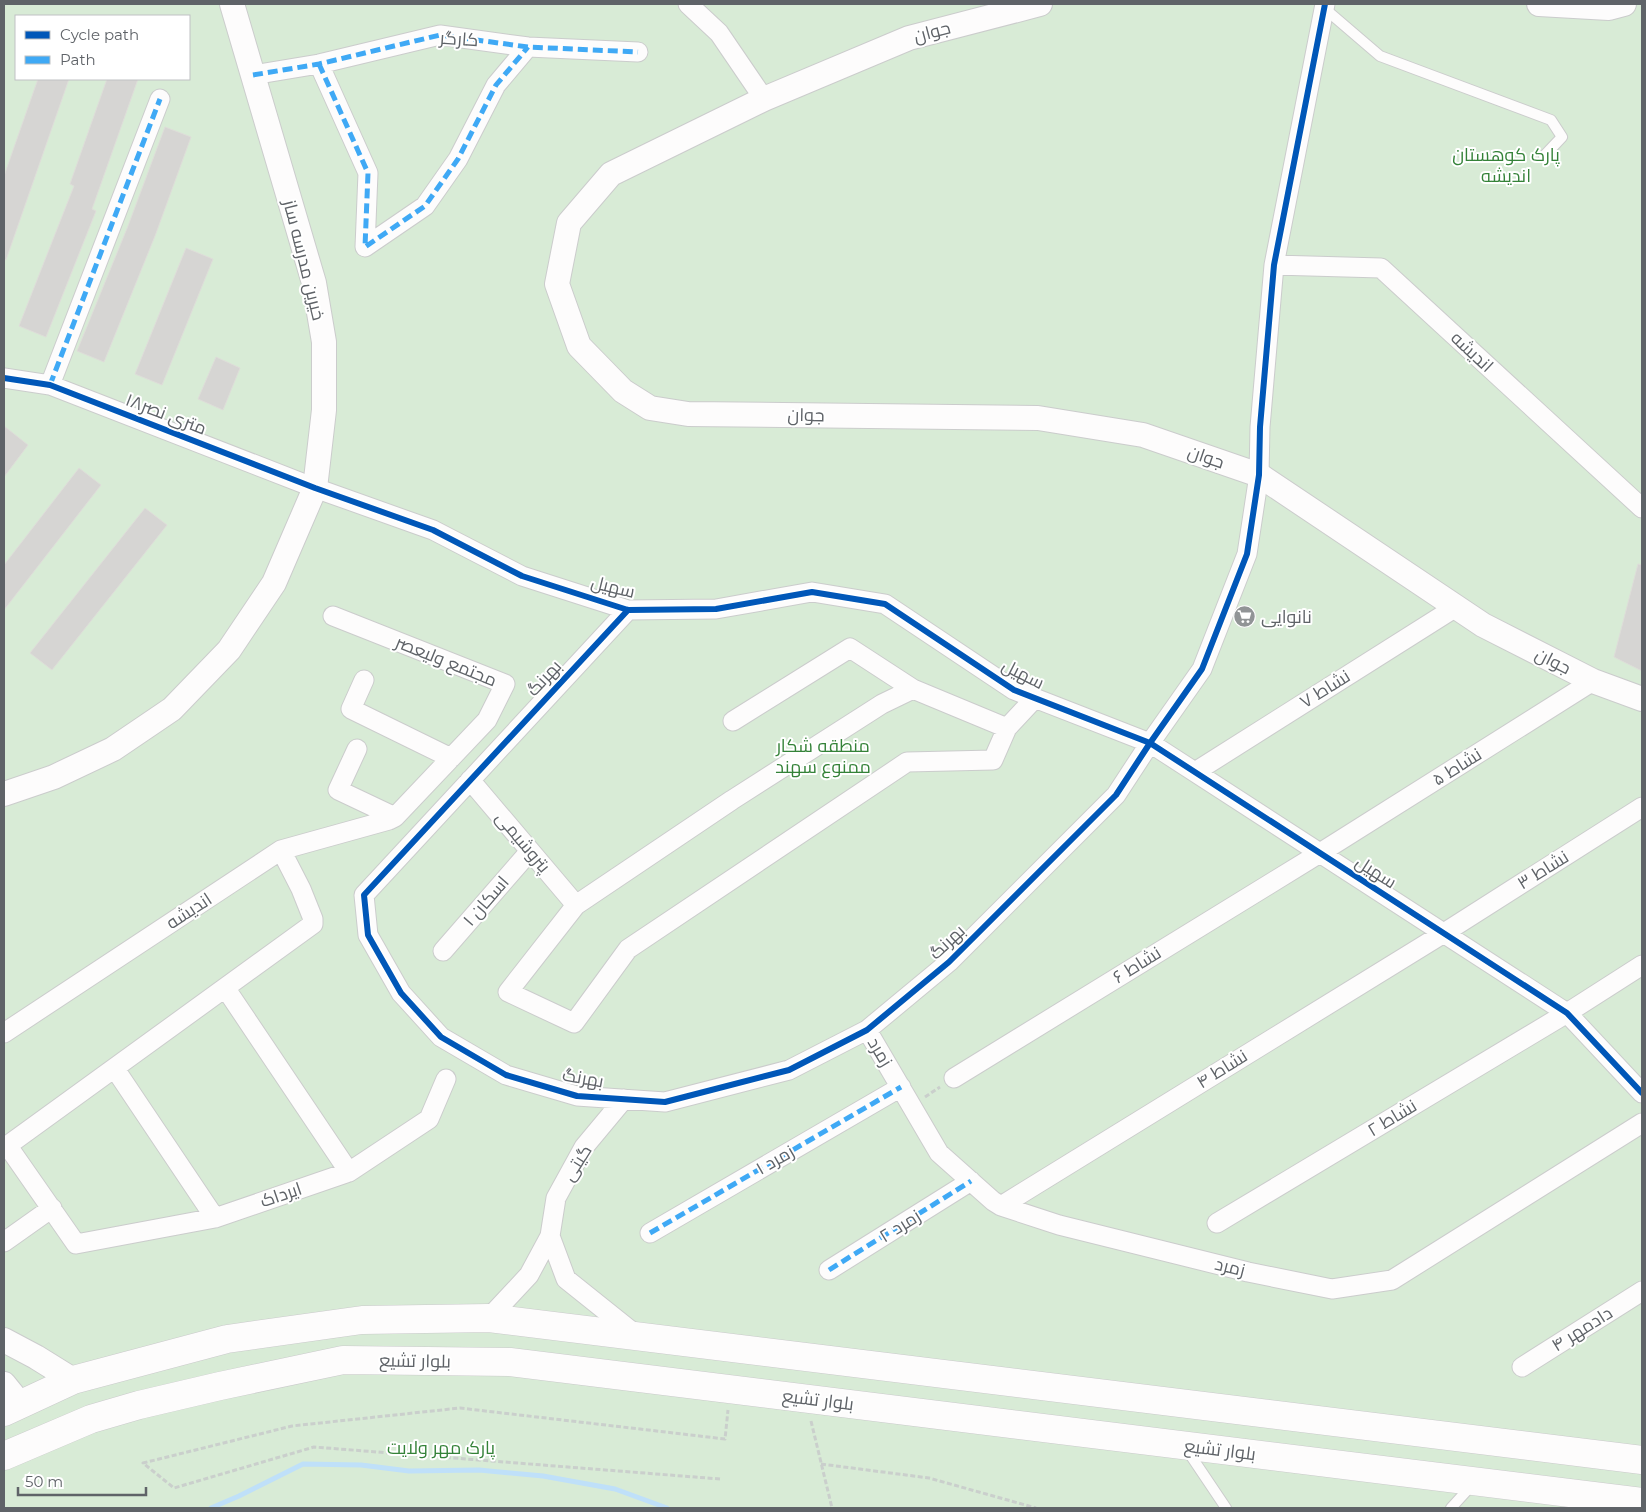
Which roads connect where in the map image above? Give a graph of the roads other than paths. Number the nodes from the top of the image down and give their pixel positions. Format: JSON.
{"nodes":[{"id":1,"x":232,"y":4,"type":"edge"},
{"id":2,"x":688,"y":4,"type":"edge"},
{"id":3,"x":1040,"y":4,"type":"edge"},
{"id":4,"x":1539,"y":4,"type":"edge"},
{"id":5,"x":1624,"y":4,"type":"edge"},
{"id":6,"x":1325,"y":6,"type":"edge"},
{"id":7,"x":528,"y":47,"type":"junction"},
{"id":8,"x":638,"y":52,"type":"dead end"},
{"id":9,"x":319,"y":64,"type":"junction"},
{"id":10,"x":253,"y":75,"type":"junction"},
{"id":11,"x":764,"y":98,"type":"junction"},
{"id":12,"x":160,"y":100,"type":"dead end"},
{"id":13,"x":1544,"y":156,"type":"dead end"},
{"id":14,"x":1274,"y":265,"type":"junction"},
{"id":15,"x":4,"y":378,"type":"edge"},
{"id":16,"x":50,"y":385,"type":"junction"},
{"id":17,"x":1259,"y":475,"type":"junction"},
{"id":18,"x":315,"y":488,"type":"junction"},
{"id":19,"x":1642,"y":508,"type":"edge"},
{"id":20,"x":1456,"y":607,"type":"junction"},
{"id":21,"x":628,"y":610,"type":"junction"},
{"id":22,"x":333,"y":616,"type":"dead end"},
{"id":23,"x":364,"y":680,"type":"dead end"},
{"id":24,"x":1594,"y":681,"type":"junction"},
{"id":25,"x":913,"y":689,"type":"junction"},
{"id":26,"x":1035,"y":698,"type":"junction"},
{"id":27,"x":1642,"y":699,"type":"edge"},
{"id":28,"x":733,"y":721,"type":"dead end"},
{"id":29,"x":1007,"y":728,"type":"junction"},
{"id":30,"x":1150,"y":742,"type":"junction"},
{"id":31,"x":356,"y":749,"type":"dead end"},
{"id":32,"x":451,"y":758,"type":"junction"},
{"id":33,"x":1195,"y":772,"type":"junction"},
{"id":34,"x":470,"y":780,"type":"junction"},
{"id":35,"x":4,"y":794,"type":"edge"},
{"id":36,"x":1642,"y":807,"type":"edge"},
{"id":37,"x":392,"y":818,"type":"junction"},
{"id":38,"x":281,"y":850,"type":"junction"},
{"id":39,"x":530,"y":851,"type":"junction"},
{"id":40,"x":1320,"y":853,"type":"junction"},
{"id":41,"x":576,"y":905,"type":"junction"},
{"id":42,"x":1444,"y":933,"type":"junction"},
{"id":43,"x":443,"y":951,"type":"dead end"},
{"id":44,"x":1642,"y":965,"type":"edge"},
{"id":45,"x":226,"y":988,"type":"junction"},
{"id":46,"x":1566,"y":1013,"type":"junction"},
{"id":47,"x":868,"y":1030,"type":"junction"},
{"id":48,"x":4,"y":1033,"type":"edge"},
{"id":49,"x":115,"y":1069,"type":"junction"},
{"id":50,"x":954,"y":1078,"type":"road end"},
{"id":51,"x":446,"y":1079,"type":"dead end"},
{"id":52,"x":901,"y":1087,"type":"junction"},
{"id":53,"x":1642,"y":1093,"type":"edge"},
{"id":54,"x":624,"y":1099,"type":"junction"},
{"id":55,"x":1642,"y":1123,"type":"edge"},
{"id":56,"x":5,"y":1146,"type":"edge"},
{"id":57,"x":349,"y":1172,"type":"junction"},
{"id":58,"x":971,"y":1181,"type":"junction"},
{"id":59,"x":1001,"y":1206,"type":"junction"},
{"id":60,"x":52,"y":1208,"type":"junction"},
{"id":61,"x":215,"y":1218,"type":"junction"},
{"id":62,"x":1217,"y":1223,"type":"dead end"},
{"id":63,"x":650,"y":1233,"type":"dead end"},
{"id":64,"x":550,"y":1236,"type":"junction"},
{"id":65,"x":4,"y":1242,"type":"edge"},
{"id":66,"x":829,"y":1270,"type":"dead end"},
{"id":67,"x":1642,"y":1291,"type":"edge"},
{"id":68,"x":489,"y":1318,"type":"junction"},
{"id":69,"x":636,"y":1336,"type":"junction"},
{"id":70,"x":4,"y":1340,"type":"edge"},
{"id":71,"x":1522,"y":1367,"type":"dead end"},
{"id":72,"x":73,"y":1380,"type":"junction"},
{"id":73,"x":4,"y":1384,"type":"edge"},
{"id":74,"x":12,"y":1409,"type":"edge"},
{"id":75,"x":91,"y":1419,"type":"junction"},
{"id":76,"x":38,"y":1442,"type":"junction"},
{"id":77,"x":1184,"y":1445,"type":"junction"},
{"id":78,"x":4,"y":1456,"type":"edge"},
{"id":79,"x":1642,"y":1460,"type":"edge"},
{"id":80,"x":1475,"y":1481,"type":"junction"},
{"id":81,"x":1642,"y":1502,"type":"edge"},
{"id":82,"x":1226,"y":1508,"type":"edge"},
{"id":83,"x":1451,"y":1508,"type":"edge"}],
"edges":[{"from":1,"to":10,"type":"street","name":"خیرین مدرسه ساز"},
{"from":2,"to":11,"type":"street"},
{"from":3,"to":11,"type":"street","name":"جوان"},
{"from":4,"to":5,"type":"street"},
{"from":6,"to":13,"type":"lane"},
{"from":6,"to":14,"type":"street","name":"بهرنگ"},
{"from":7,"to":8,"type":"street","name":"کارگر"},
{"from":7,"to":9,"type":"street","name":"کارگر"},
{"from":7,"to":9,"type":"street"},
{"from":9,"to":10,"type":"street","name":"کارگر"},
{"from":10,"to":18,"type":"street","name":"خیرین مدرسه ساز"},
{"from":11,"to":17,"type":"street","name":"جوان"},
{"from":12,"to":16,"type":"street"},
{"from":14,"to":17,"type":"street","name":"بهرنگ"},
{"from":14,"to":19,"type":"street","name":"اندیشه"},
{"from":15,"to":16,"type":"street","name":"۱۸متری نصر"},
{"from":16,"to":18,"type":"street","name":"۱۸متری نصر"},
{"from":17,"to":20,"type":"street","name":"جوان"},
{"from":17,"to":30,"type":"street","name":"بهرنگ"},
{"from":18,"to":21,"type":"street","name":"سهیل"},
{"from":18,"to":35,"type":"street","name":"خیرین مدرسه ساز"},
{"from":20,"to":24,"type":"street","name":"جوان"},
{"from":20,"to":33,"type":"street","name":"نشاط ۷"},
{"from":21,"to":26,"type":"street","name":"سهیل"},
{"from":21,"to":34,"type":"street","name":"بهرنگ"},
{"from":22,"to":32,"type":"street","name":"مجتمع ولیعصر"},
{"from":23,"to":32,"type":"street"},
{"from":24,"to":27,"type":"street","name":"جوان"},
{"from":24,"to":40,"type":"street","name":"نشاط ۵"},
{"from":25,"to":28,"type":"street"},
{"from":25,"to":29,"type":"street"},
{"from":25,"to":41,"type":"street"},
{"from":26,"to":29,"type":"street"},
{"from":26,"to":30,"type":"street","name":"سهیل"},
{"from":29,"to":41,"type":"street"},
{"from":30,"to":33,"type":"street","name":"سهیل"},
{"from":30,"to":47,"type":"street","name":"بهرنگ"},
{"from":31,"to":37,"type":"street"},
{"from":32,"to":37,"type":"street","name":"مجتمع ولیعصر"},
{"from":33,"to":40,"type":"street","name":"سهیل"},
{"from":34,"to":39,"type":"street","name":"پتروشیمی"},
{"from":34,"to":54,"type":"street","name":"بهرنگ"},
{"from":36,"to":42,"type":"street","name":"نشاط ۳"},
{"from":37,"to":38,"type":"street","name":"اندیشه"},
{"from":38,"to":45,"type":"street"},
{"from":38,"to":48,"type":"street","name":"اندیشه"},
{"from":39,"to":41,"type":"street","name":"پتروشیمی"},
{"from":39,"to":43,"type":"street","name":"اسکان ۱"},
{"from":40,"to":42,"type":"street","name":"سهیل"},
{"from":40,"to":50,"type":"street","name":"نشاط ۶"},
{"from":42,"to":46,"type":"street","name":"سهیل"},
{"from":42,"to":59,"type":"street","name":"نشاط ۴"},
{"from":44,"to":46,"type":"street","name":"نشاط ۲"},
{"from":45,"to":49,"type":"street"},
{"from":45,"to":57,"type":"street"},
{"from":46,"to":53,"type":"street","name":"سهیل"},
{"from":46,"to":62,"type":"street","name":"نشاط ۲"},
{"from":47,"to":52,"type":"street","name":"زمرد"},
{"from":47,"to":54,"type":"street","name":"بهرنگ"},
{"from":49,"to":56,"type":"street"},
{"from":49,"to":61,"type":"street"},
{"from":51,"to":57,"type":"street","name":"ایرداک"},
{"from":52,"to":58,"type":"street","name":"زمرد"},
{"from":52,"to":63,"type":"street","name":"زمرد ۱"},
{"from":54,"to":64,"type":"street","name":"گیتی"},
{"from":55,"to":59,"type":"street","name":"زمرد"},
{"from":56,"to":60,"type":"street"},
{"from":57,"to":61,"type":"street","name":"ایرداک"},
{"from":58,"to":59,"type":"street","name":"زمرد"},
{"from":58,"to":66,"type":"street","name":"زمرد ۲"},
{"from":60,"to":61,"type":"street","name":"ایرداک"},
{"from":60,"to":65,"type":"street"},
{"from":64,"to":68,"type":"street","name":"گیتی"},
{"from":64,"to":69,"type":"street","name":"گیتی"},
{"from":67,"to":71,"type":"street","name":"دادمهر ۴"},
{"from":68,"to":69,"type":"main road"},
{"from":68,"to":72,"type":"main road"},
{"from":69,"to":79,"type":"main road"},
{"from":70,"to":72,"type":"street"},
{"from":72,"to":74,"type":"main road"},
{"from":72,"to":75,"type":"main road"},
{"from":73,"to":74,"type":"street"},
{"from":74,"to":76,"type":"main road"},
{"from":75,"to":76,"type":"main road","name":"بلوار تشیع"},
{"from":75,"to":77,"type":"main road","name":"بلوار تشیع"},
{"from":76,"to":78,"type":"main road","name":"بلوار تشیع"},
{"from":77,"to":80,"type":"main road","name":"بلوار تشیع"},
{"from":77,"to":82,"type":"lane"},
{"from":80,"to":81,"type":"main road","name":"بلوار تشیع"},
{"from":80,"to":83,"type":"lane"}]}
